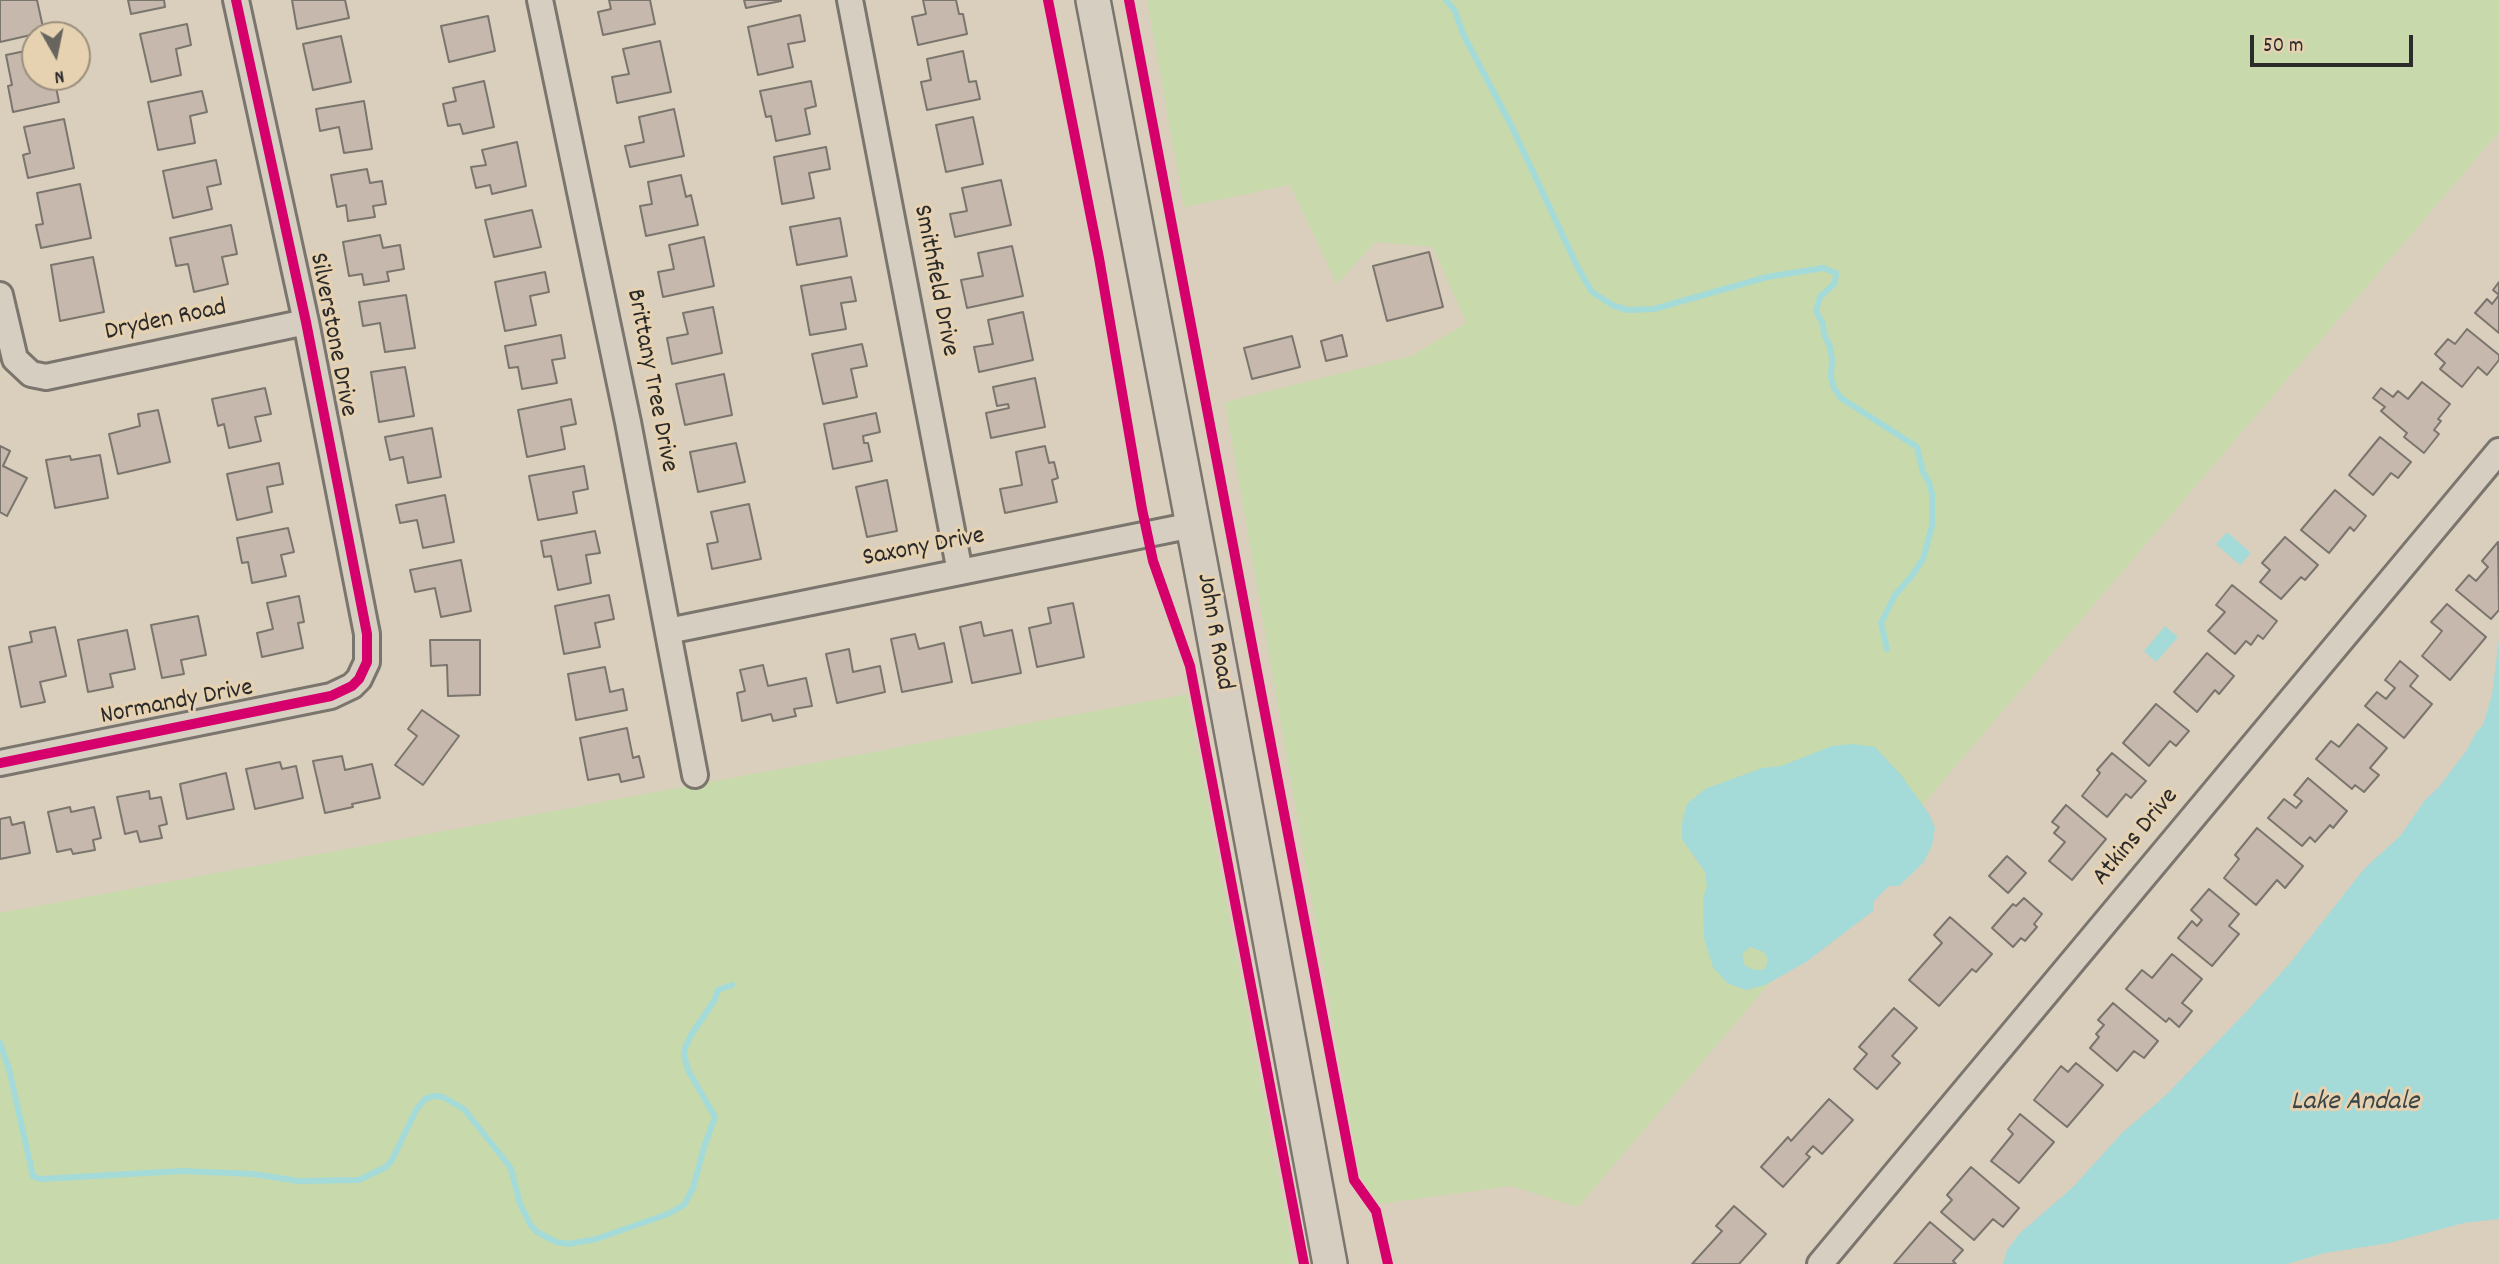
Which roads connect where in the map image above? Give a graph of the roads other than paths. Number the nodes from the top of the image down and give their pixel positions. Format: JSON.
{"nodes":[{"id":1,"x":236,"y":0,"type":"edge"},
{"id":2,"x":540,"y":0,"type":"edge"},
{"id":3,"x":850,"y":0,"type":"edge"},
{"id":4,"x":1093,"y":0,"type":"edge"},
{"id":5,"x":0,"y":295,"type":"edge"},
{"id":6,"x":306,"y":322,"type":"junction"},
{"id":7,"x":2499,"y":451,"type":"edge"},
{"id":8,"x":1193,"y":525,"type":"junction"},
{"id":9,"x":960,"y":572,"type":"junction"},
{"id":10,"x":667,"y":631,"type":"junction"},
{"id":11,"x":359,"y":679,"type":"joint"},
{"id":12,"x":0,"y":763,"type":"edge"},
{"id":13,"x":695,"y":775,"type":"dead end"},
{"id":14,"x":1330,"y":1264,"type":"edge"},
{"id":15,"x":1820,"y":1264,"type":"edge"}],
"edges":[{"from":1,"to":6,"type":"street","name":"Silverstone Drive"},
{"from":2,"to":10,"type":"street","name":"Brittany Tree Drive"},
{"from":3,"to":9,"type":"street","name":"Smithfield Drive"},
{"from":4,"to":8,"type":"main road","name":"John R Road"},
{"from":5,"to":6,"type":"street","name":"Dryden Road"},
{"from":6,"to":11,"type":"street","name":"Silverstone Drive"},
{"from":7,"to":15,"type":"street","name":"Atkins Drive"},
{"from":8,"to":9,"type":"street","name":"Saxony Drive"},
{"from":8,"to":14,"type":"main road","name":"John R Road"},
{"from":9,"to":10,"type":"street","name":"Saxony Drive"},
{"from":10,"to":13,"type":"street","name":"Brittany Tree Drive"},
{"from":11,"to":12,"type":"street","name":"Normandy Drive"}]}
